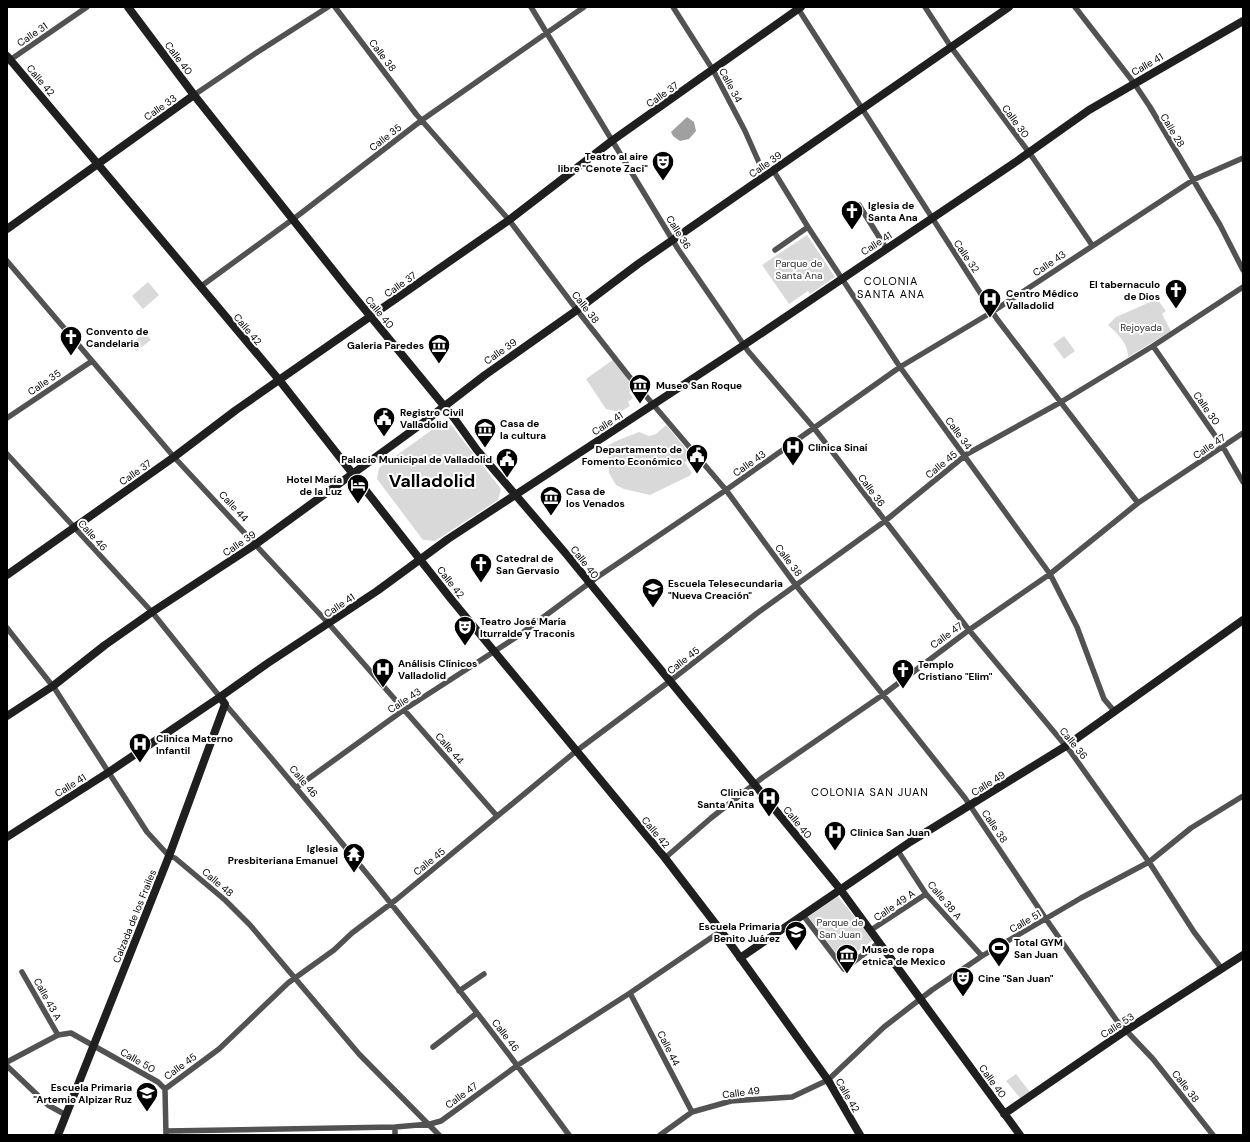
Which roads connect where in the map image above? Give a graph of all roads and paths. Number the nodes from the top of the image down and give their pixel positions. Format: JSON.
{"nodes":[{"id":1,"x":87,"y":7,"type":"edge"},
{"id":2,"x":128,"y":7,"type":"edge"},
{"id":3,"x":328,"y":7,"type":"edge"},
{"id":4,"x":335,"y":7,"type":"edge"},
{"id":5,"x":531,"y":7,"type":"edge"},
{"id":6,"x":584,"y":7,"type":"edge"},
{"id":7,"x":673,"y":7,"type":"edge"},
{"id":8,"x":925,"y":7,"type":"edge"},
{"id":9,"x":1009,"y":7,"type":"edge"},
{"id":10,"x":1075,"y":7,"type":"edge"},
{"id":11,"x":799,"y":8,"type":"edge"},
{"id":12,"x":1243,"y":21,"type":"edge"},
{"id":13,"x":547,"y":32,"type":"junction"},
{"id":14,"x":951,"y":47,"type":"junction"},
{"id":15,"x":8,"y":59,"type":"edge"},
{"id":16,"x":714,"y":70,"type":"junction"},
{"id":17,"x":1134,"y":83,"type":"junction"},
{"id":18,"x":194,"y":95,"type":"junction"},
{"id":19,"x":862,"y":110,"type":"junction"},
{"id":20,"x":422,"y":120,"type":"junction"},
{"id":21,"x":613,"y":140,"type":"junction"},
{"id":22,"x":1028,"y":153,"type":"junction"},
{"id":23,"x":1243,"y":158,"type":"edge"},
{"id":24,"x":99,"y":164,"type":"junction"},
{"id":25,"x":773,"y":170,"type":"junction"},
{"id":26,"x":765,"y":176,"type":"junction"},
{"id":27,"x":1193,"y":180,"type":"junction"},
{"id":28,"x":860,"y":205,"type":"dead end"},
{"id":29,"x":293,"y":219,"type":"junction"},
{"id":30,"x":931,"y":219,"type":"junction"},
{"id":31,"x":509,"y":220,"type":"junction"},
{"id":32,"x":808,"y":227,"type":"junction"},
{"id":33,"x":7,"y":229,"type":"edge"},
{"id":34,"x":673,"y":240,"type":"junction"},
{"id":35,"x":1092,"y":245,"type":"junction"},
{"id":36,"x":886,"y":248,"type":"junction"},
{"id":37,"x":775,"y":250,"type":"dead end"},
{"id":38,"x":7,"y":261,"type":"edge"},
{"id":39,"x":1243,"y":270,"type":"edge"},
{"id":40,"x":841,"y":278,"type":"junction"},
{"id":41,"x":200,"y":287,"type":"junction"},
{"id":42,"x":1243,"y":287,"type":"edge"},
{"id":43,"x":577,"y":310,"type":"junction"},
{"id":44,"x":992,"y":312,"type":"junction"},
{"id":45,"x":371,"y":317,"type":"junction"},
{"id":46,"x":744,"y":345,"type":"junction"},
{"id":47,"x":1153,"y":346,"type":"junction"},
{"id":48,"x":92,"y":361,"type":"junction"},
{"id":49,"x":900,"y":367,"type":"junction"},
{"id":50,"x":280,"y":381,"type":"junction"},
{"id":51,"x":1061,"y":402,"type":"junction"},
{"id":52,"x":444,"y":406,"type":"junction"},
{"id":53,"x":653,"y":406,"type":"junction"},
{"id":54,"x":7,"y":418,"type":"edge"},
{"id":55,"x":814,"y":428,"type":"junction"},
{"id":56,"x":1243,"y":433,"type":"edge"},
{"id":57,"x":1223,"y":448,"type":"junction"},
{"id":58,"x":7,"y":454,"type":"edge"},
{"id":59,"x":964,"y":456,"type":"junction"},
{"id":60,"x":174,"y":457,"type":"junction"},
{"id":61,"x":354,"y":473,"type":"junction"},
{"id":62,"x":1243,"y":482,"type":"edge"},
{"id":63,"x":726,"y":490,"type":"junction"},
{"id":64,"x":515,"y":495,"type":"junction"},
{"id":65,"x":1138,"y":503,"type":"junction"},
{"id":66,"x":885,"y":521,"type":"junction"},
{"id":67,"x":73,"y":528,"type":"junction"},
{"id":68,"x":256,"y":544,"type":"junction"},
{"id":69,"x":421,"y":559,"type":"junction"},
{"id":70,"x":1050,"y":574,"type":"junction"},
{"id":71,"x":7,"y":575,"type":"edge"},
{"id":72,"x":589,"y":584,"type":"junction"},
{"id":73,"x":795,"y":584,"type":"junction"},
{"id":74,"x":152,"y":612,"type":"junction"},
{"id":75,"x":1243,"y":620,"type":"edge"},
{"id":76,"x":329,"y":624,"type":"junction"},
{"id":77,"x":7,"y":628,"type":"edge"},
{"id":78,"x":969,"y":630,"type":"junction"},
{"id":79,"x":495,"y":652,"type":"junction"},
{"id":80,"x":670,"y":681,"type":"junction"},
{"id":81,"x":53,"y":686,"type":"junction"},
{"id":82,"x":884,"y":694,"type":"junction"},
{"id":83,"x":223,"y":700,"type":"junction"},
{"id":84,"x":405,"y":709,"type":"junction"},
{"id":85,"x":1115,"y":712,"type":"junction"},
{"id":86,"x":7,"y":716,"type":"edge"},
{"id":87,"x":1066,"y":746,"type":"junction"},
{"id":88,"x":575,"y":752,"type":"junction"},
{"id":89,"x":109,"y":772,"type":"junction"},
{"id":90,"x":755,"y":784,"type":"junction"},
{"id":91,"x":296,"y":786,"type":"junction"},
{"id":92,"x":1243,"y":796,"type":"edge"},
{"id":93,"x":971,"y":806,"type":"junction"},
{"id":94,"x":497,"y":816,"type":"junction"},
{"id":95,"x":7,"y":837,"type":"edge"},
{"id":96,"x":898,"y":851,"type":"junction"},
{"id":97,"x":169,"y":856,"type":"junction"},
{"id":98,"x":665,"y":858,"type":"junction"},
{"id":99,"x":1149,"y":862,"type":"junction"},
{"id":100,"x":840,"y":889,"type":"junction"},
{"id":101,"x":926,"y":894,"type":"junction"},
{"id":102,"x":390,"y":904,"type":"junction"},
{"id":103,"x":803,"y":915,"type":"junction"},
{"id":104,"x":1046,"y":919,"type":"junction"},
{"id":105,"x":721,"y":930,"type":"junction"},
{"id":106,"x":871,"y":930,"type":"junction"},
{"id":107,"x":880,"y":942,"type":"junction"},
{"id":108,"x":1243,"y":955,"type":"edge"},
{"id":109,"x":982,"y":956,"type":"junction"},
{"id":110,"x":740,"y":958,"type":"junction"},
{"id":111,"x":1222,"y":969,"type":"junction"},
{"id":112,"x":22,"y":972,"type":"dead end"},
{"id":113,"x":484,"y":974,"type":"dead end"},
{"id":114,"x":294,"y":978,"type":"junction"},
{"id":115,"x":459,"y":991,"type":"junction"},
{"id":116,"x":630,"y":993,"type":"junction"},
{"id":117,"x":920,"y":998,"type":"junction"},
{"id":118,"x":477,"y":1014,"type":"junction"},
{"id":119,"x":1125,"y":1031,"type":"junction"},
{"id":120,"x":58,"y":1036,"type":"junction"},
{"id":121,"x":93,"y":1044,"type":"junction"},
{"id":122,"x":433,"y":1047,"type":"dead end"},
{"id":123,"x":7,"y":1062,"type":"edge"},
{"id":124,"x":518,"y":1065,"type":"junction"},
{"id":125,"x":7,"y":1066,"type":"edge"},
{"id":126,"x":828,"y":1080,"type":"junction"},
{"id":127,"x":165,"y":1089,"type":"junction"},
{"id":128,"x":692,"y":1112,"type":"junction"},
{"id":129,"x":1004,"y":1114,"type":"junction"},
{"id":130,"x":66,"y":1115,"type":"junction"},
{"id":131,"x":430,"y":1124,"type":"junction"},
{"id":132,"x":395,"y":1127,"type":"junction"},
{"id":133,"x":282,"y":1128,"type":"junction"},
{"id":134,"x":166,"y":1133,"type":"edge"},
{"id":135,"x":58,"y":1135,"type":"edge"},
{"id":136,"x":282,"y":1135,"type":"edge"},
{"id":137,"x":395,"y":1135,"type":"edge"},
{"id":138,"x":439,"y":1135,"type":"edge"},
{"id":139,"x":569,"y":1135,"type":"edge"},
{"id":140,"x":660,"y":1135,"type":"edge"},
{"id":141,"x":860,"y":1135,"type":"edge"},
{"id":142,"x":1020,"y":1135,"type":"edge"},
{"id":143,"x":1213,"y":1135,"type":"edge"}],
"edges":[{"from":1,"to":15,"type":"street","name":"Calle 31"},
{"from":2,"to":18,"type":"main road","name":"Calle 40"},
{"from":3,"to":18,"type":"street","name":"Calle 33"},
{"from":4,"to":20,"type":"street","name":"Calle 38"},
{"from":5,"to":13,"type":"street","name":"Calle 36"},
{"from":6,"to":13,"type":"street","name":"Calle 35"},
{"from":7,"to":16,"type":"street","name":"Calle 34"},
{"from":8,"to":14,"type":"street","name":"Calle 30"},
{"from":9,"to":14,"type":"main road","name":"Calle 39"},
{"from":10,"to":17,"type":"street","name":"Calle 28"},
{"from":11,"to":16,"type":"main road","name":"Calle 37"},
{"from":11,"to":19,"type":"street","name":"Calle 32"},
{"from":12,"to":17,"type":"main road","name":"Calle 41"},
{"from":13,"to":20,"type":"street","name":"Calle 35"},
{"from":13,"to":21,"type":"street","name":"Calle 36"},
{"from":14,"to":19,"type":"main road","name":"Calle 39"},
{"from":14,"to":22,"type":"street","name":"Calle 30"},
{"from":15,"to":24,"type":"main road","name":"Calle 42"},
{"from":16,"to":21,"type":"main road","name":"Calle 37"},
{"from":16,"to":26,"type":"street","name":"Calle 34"},
{"from":17,"to":22,"type":"main road","name":"Calle 41"},
{"from":17,"to":27,"type":"street","name":"Calle 28"},
{"from":18,"to":24,"type":"main road","name":"Calle 33"},
{"from":18,"to":29,"type":"main road","name":"Calle 40"},
{"from":19,"to":25,"type":"main road","name":"Calle 39"},
{"from":19,"to":30,"type":"street","name":"Calle 32"},
{"from":20,"to":29,"type":"street","name":"Calle 35"},
{"from":20,"to":31,"type":"street","name":"Calle 38"},
{"from":21,"to":31,"type":"main road","name":"Calle 37"},
{"from":21,"to":34,"type":"street","name":"Calle 36"},
{"from":22,"to":30,"type":"main road","name":"Calle 41"},
{"from":22,"to":35,"type":"street","name":"Calle 30"},
{"from":23,"to":27,"type":"street","name":"Calle 43"},
{"from":24,"to":33,"type":"main road","name":"Calle 33"},
{"from":24,"to":41,"type":"main road","name":"Calle 42"},
{"from":25,"to":26,"type":"main road","name":"Calle 39"},
{"from":25,"to":32,"type":"street","name":"Calle 34"},
{"from":26,"to":34,"type":"main road","name":"Calle 39"},
{"from":27,"to":35,"type":"street","name":"Calle 43"},
{"from":27,"to":39,"type":"street","name":"Calle 28"},
{"from":28,"to":36,"type":"street"},
{"from":29,"to":41,"type":"street","name":"Calle 35"},
{"from":29,"to":45,"type":"main road","name":"Calle 40"},
{"from":30,"to":36,"type":"main road","name":"Calle 41"},
{"from":30,"to":44,"type":"street","name":"Calle 32"},
{"from":31,"to":43,"type":"street","name":"Calle 38"},
{"from":31,"to":45,"type":"main road","name":"Calle 37"},
{"from":32,"to":37,"type":"street"},
{"from":32,"to":40,"type":"street","name":"Calle 34"},
{"from":34,"to":43,"type":"main road","name":"Calle 39"},
{"from":34,"to":46,"type":"street","name":"Calle 36"},
{"from":35,"to":44,"type":"street","name":"Calle 43"},
{"from":36,"to":40,"type":"main road","name":"Calle 41"},
{"from":38,"to":48,"type":"street","name":"Calle 44"},
{"from":40,"to":46,"type":"main road","name":"Calle 41"},
{"from":40,"to":49,"type":"street","name":"Calle 34"},
{"from":41,"to":50,"type":"main road","name":"Calle 42"},
{"from":42,"to":47,"type":"street","name":"Calle 45"},
{"from":43,"to":52,"type":"main road","name":"Calle 39"},
{"from":43,"to":53,"type":"street","name":"Calle 38"},
{"from":44,"to":49,"type":"street","name":"Calle 43"},
{"from":44,"to":51,"type":"street","name":"Calle 32"},
{"from":45,"to":50,"type":"main road","name":"Calle 37"},
{"from":45,"to":52,"type":"main road","name":"Calle 40"},
{"from":46,"to":53,"type":"main road","name":"Calle 41"},
{"from":46,"to":55,"type":"street","name":"Calle 36"},
{"from":47,"to":51,"type":"street","name":"Calle 45"},
{"from":47,"to":57,"type":"street","name":"Calle 30"},
{"from":48,"to":54,"type":"street","name":"Calle 35"},
{"from":48,"to":60,"type":"street","name":"Calle 44"},
{"from":49,"to":55,"type":"street","name":"Calle 43"},
{"from":49,"to":59,"type":"street","name":"Calle 34"},
{"from":50,"to":60,"type":"main road","name":"Calle 37"},
{"from":50,"to":61,"type":"main road","name":"Calle 42"},
{"from":51,"to":59,"type":"street","name":"Calle 45"},
{"from":51,"to":65,"type":"street","name":"Calle 32"},
{"from":52,"to":61,"type":"main road","name":"Calle 39"},
{"from":52,"to":64,"type":"main road","name":"Calle 40"},
{"from":53,"to":63,"type":"street","name":"Calle 38"},
{"from":53,"to":64,"type":"main road","name":"Calle 41"},
{"from":55,"to":63,"type":"street","name":"Calle 43"},
{"from":55,"to":66,"type":"street","name":"Calle 36"},
{"from":56,"to":57,"type":"street","name":"Calle 47"},
{"from":57,"to":62,"type":"street","name":"Calle 30"},
{"from":57,"to":65,"type":"street","name":"Calle 47"},
{"from":58,"to":67,"type":"street","name":"Calle 46"},
{"from":59,"to":66,"type":"street","name":"Calle 45"},
{"from":59,"to":70,"type":"street","name":"Calle 34"},
{"from":60,"to":67,"type":"main road","name":"Calle 37"},
{"from":60,"to":68,"type":"street","name":"Calle 44"},
{"from":61,"to":68,"type":"main road","name":"Calle 39"},
{"from":61,"to":69,"type":"main road","name":"Calle 42"},
{"from":63,"to":72,"type":"street","name":"Calle 43"},
{"from":63,"to":73,"type":"street","name":"Calle 38"},
{"from":64,"to":69,"type":"main road","name":"Calle 41"},
{"from":64,"to":72,"type":"main road","name":"Calle 40"},
{"from":65,"to":70,"type":"street","name":"Calle 47"},
{"from":66,"to":73,"type":"street","name":"Calle 45"},
{"from":66,"to":78,"type":"street","name":"Calle 36"},
{"from":67,"to":71,"type":"main road","name":"Calle 37"},
{"from":67,"to":74,"type":"street","name":"Calle 46"},
{"from":68,"to":74,"type":"main road","name":"Calle 39"},
{"from":68,"to":76,"type":"street","name":"Calle 44"},
{"from":69,"to":76,"type":"main road","name":"Calle 41"},
{"from":69,"to":79,"type":"main road","name":"Calle 42"},
{"from":70,"to":78,"type":"street","name":"Calle 47"},
{"from":70,"to":85,"type":"street","name":"Calle 34"},
{"from":72,"to":79,"type":"street","name":"Calle 43"},
{"from":72,"to":80,"type":"main road","name":"Calle 40"},
{"from":73,"to":80,"type":"street","name":"Calle 45"},
{"from":73,"to":82,"type":"street","name":"Calle 38"},
{"from":74,"to":81,"type":"main road","name":"Calle 39"},
{"from":74,"to":83,"type":"street","name":"Calle 46"},
{"from":75,"to":85,"type":"main road","name":"Calle 49"},
{"from":76,"to":83,"type":"main road","name":"Calle 41"},
{"from":76,"to":84,"type":"street","name":"Calle 44"},
{"from":77,"to":81,"type":"street","name":"Calle 48"},
{"from":78,"to":82,"type":"street","name":"Calle 47"},
{"from":78,"to":87,"type":"street","name":"Calle 36"},
{"from":79,"to":84,"type":"street","name":"Calle 43"},
{"from":79,"to":88,"type":"main road","name":"Calle 42"},
{"from":80,"to":88,"type":"street","name":"Calle 45"},
{"from":80,"to":90,"type":"main road","name":"Calle 40"},
{"from":81,"to":86,"type":"main road","name":"Calle 39"},
{"from":81,"to":89,"type":"street","name":"Calle 48"},
{"from":82,"to":90,"type":"street","name":"Calle 47"},
{"from":82,"to":93,"type":"street","name":"Calle 38"},
{"from":83,"to":89,"type":"main road","name":"Calle 41"},
{"from":83,"to":91,"type":"street","name":"Calle 46"},
{"from":83,"to":97,"type":"main road","name":"Calzada de los Frailes"},
{"from":84,"to":91,"type":"street","name":"Calle 43"},
{"from":84,"to":94,"type":"street","name":"Calle 44"},
{"from":85,"to":87,"type":"main road","name":"Calle 49"},
{"from":87,"to":93,"type":"main road","name":"Calle 49"},
{"from":87,"to":99,"type":"street","name":"Calle 36"},
{"from":88,"to":94,"type":"street","name":"Calle 45"},
{"from":88,"to":98,"type":"main road","name":"Calle 42"},
{"from":89,"to":95,"type":"main road","name":"Calle 41"},
{"from":89,"to":97,"type":"street","name":"Calle 48"},
{"from":90,"to":98,"type":"street","name":"Calle 47"},
{"from":90,"to":100,"type":"main road","name":"Calle 40"},
{"from":91,"to":102,"type":"street","name":"Calle 46"},
{"from":92,"to":99,"type":"street","name":"Calle 51"},
{"from":93,"to":96,"type":"main road","name":"Calle 49"},
{"from":93,"to":104,"type":"street","name":"Calle 38"},
{"from":94,"to":102,"type":"street","name":"Calle 45"},
{"from":96,"to":100,"type":"main road","name":"Calle 49"},
{"from":96,"to":101,"type":"street","name":"Calle 38 A"},
{"from":97,"to":114,"type":"street","name":"Calle 48"},
{"from":97,"to":121,"type":"main road","name":"Calzada de los Frailes"},
{"from":98,"to":105,"type":"main road","name":"Calle 42"},
{"from":99,"to":104,"type":"street","name":"Calle 51"},
{"from":99,"to":111,"type":"street","name":"Calle 36"},
{"from":100,"to":103,"type":"main road","name":"Calle 49"},
{"from":100,"to":106,"type":"main road","name":"Calle 40"},
{"from":101,"to":106,"type":"street","name":"Calle 49 A"},
{"from":101,"to":109,"type":"street","name":"Calle 38 A"},
{"from":102,"to":114,"type":"street","name":"Calle 45"},
{"from":102,"to":115,"type":"street","name":"Calle 46"},
{"from":103,"to":107,"type":"street"},
{"from":103,"to":110,"type":"main road","name":"Calle 49"},
{"from":104,"to":109,"type":"street","name":"Calle 51"},
{"from":104,"to":119,"type":"street","name":"Calle 38"},
{"from":105,"to":110,"type":"main road","name":"Calle 42"},
{"from":105,"to":116,"type":"street","name":"Calle 47"},
{"from":106,"to":107,"type":"main road","name":"Calle 40"},
{"from":107,"to":117,"type":"main road","name":"Calle 40"},
{"from":108,"to":111,"type":"main road","name":"Calle 53"},
{"from":109,"to":117,"type":"street","name":"Calle 51"},
{"from":110,"to":126,"type":"main road","name":"Calle 42"},
{"from":111,"to":119,"type":"main road","name":"Calle 53"},
{"from":112,"to":120,"type":"street","name":"Calle 43 A"},
{"from":113,"to":115,"type":"street"},
{"from":114,"to":127,"type":"street","name":"Calle 45"},
{"from":114,"to":131,"type":"street","name":"Calle 48"},
{"from":115,"to":118,"type":"street","name":"Calle 46"},
{"from":116,"to":124,"type":"street","name":"Calle 47"},
{"from":116,"to":128,"type":"street","name":"Calle 44"},
{"from":117,"to":126,"type":"street","name":"Calle 51"},
{"from":117,"to":129,"type":"main road","name":"Calle 40"},
{"from":118,"to":122,"type":"street"},
{"from":118,"to":124,"type":"street","name":"Calle 46"},
{"from":119,"to":129,"type":"main road","name":"Calle 53"},
{"from":119,"to":143,"type":"street","name":"Calle 38"},
{"from":120,"to":121,"type":"street","name":"Calle 50"},
{"from":120,"to":123,"type":"street"},
{"from":121,"to":127,"type":"street","name":"Calle 50"},
{"from":121,"to":130,"type":"main road","name":"Calzada de los Frailes"},
{"from":124,"to":131,"type":"street","name":"Calle 47"},
{"from":124,"to":139,"type":"street","name":"Calle 46"},
{"from":125,"to":130,"type":"street"},
{"from":126,"to":128,"type":"street","name":"Calle 49"},
{"from":126,"to":141,"type":"main road","name":"Calle 42"},
{"from":127,"to":134,"type":"street"},
{"from":128,"to":140,"type":"street","name":"Calle 49"},
{"from":129,"to":142,"type":"main road","name":"Calle 40"},
{"from":130,"to":135,"type":"main road","name":"Calzada de los Frailes"},
{"from":131,"to":132,"type":"street","name":"Calle 47"},
{"from":131,"to":138,"type":"street","name":"Calle 48"},
{"from":132,"to":133,"type":"street","name":"Calle 47"},
{"from":132,"to":137,"type":"street"},
{"from":133,"to":134,"type":"street","name":"Calle 47"},
{"from":133,"to":136,"type":"street"}]}
